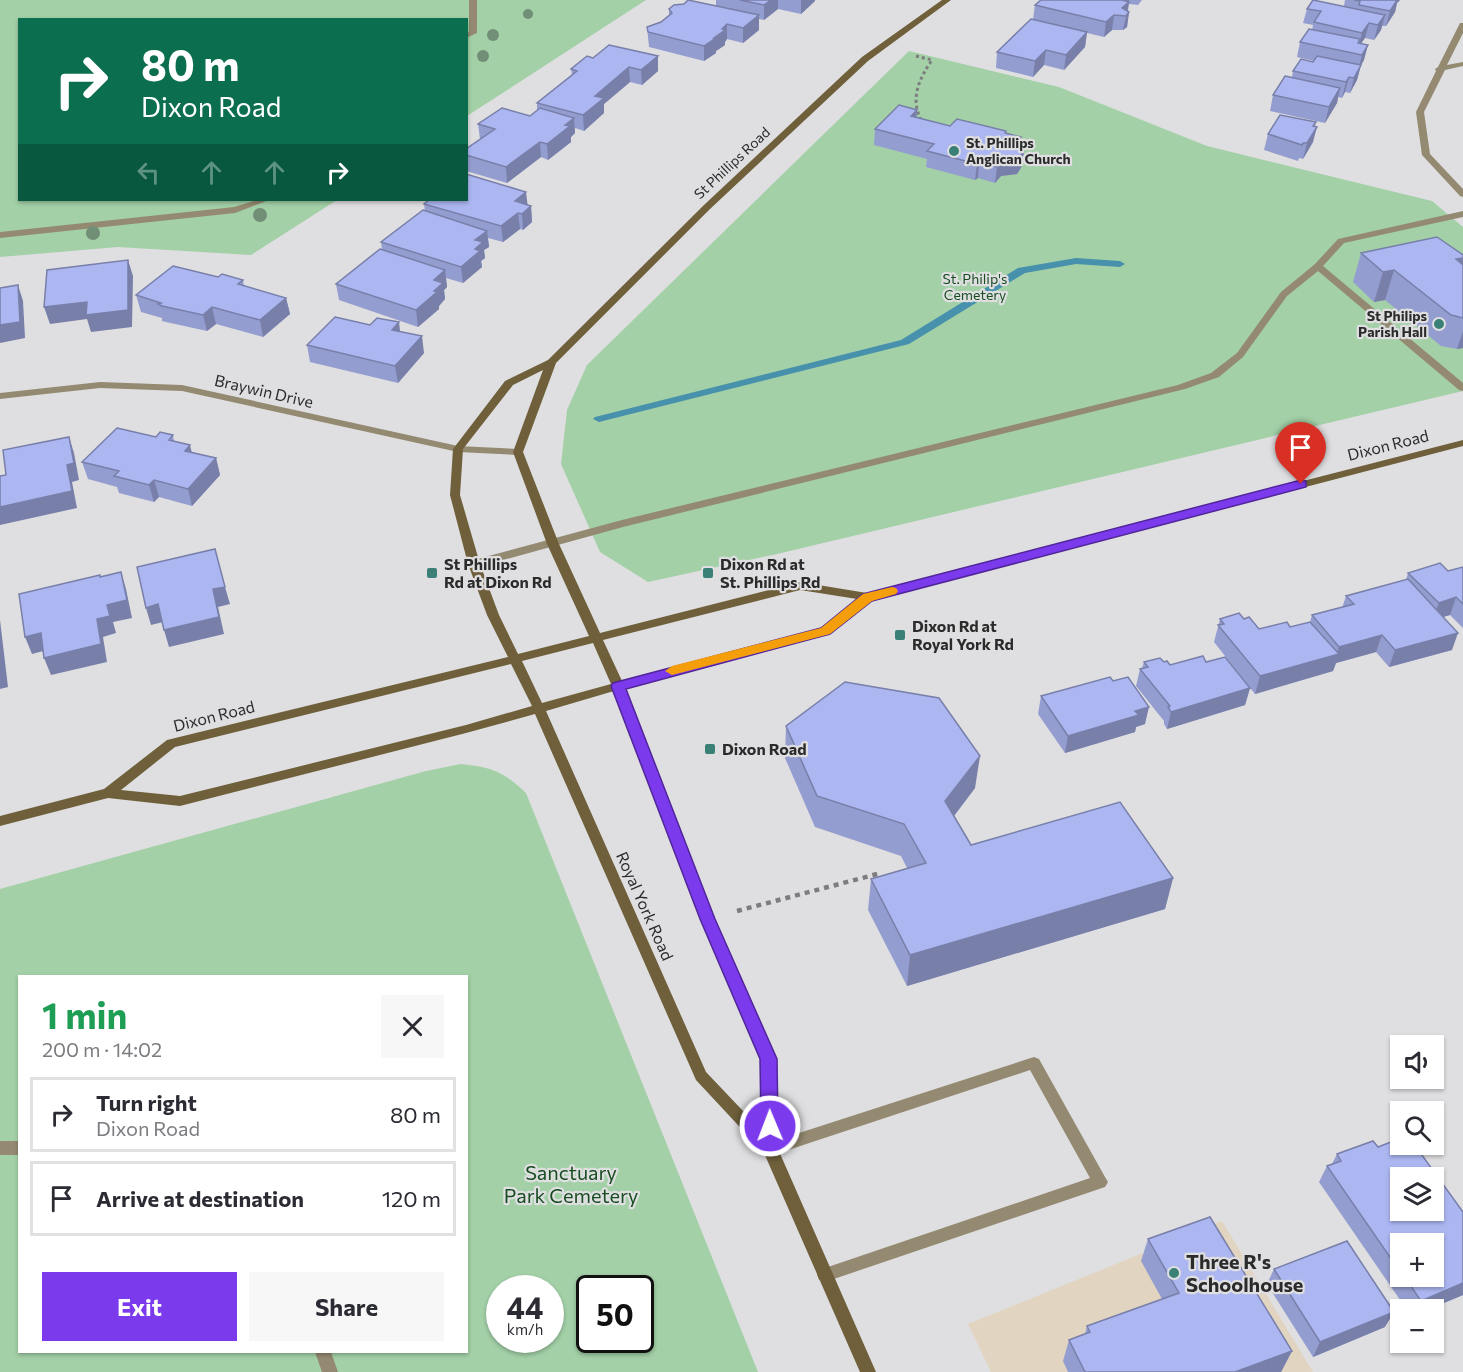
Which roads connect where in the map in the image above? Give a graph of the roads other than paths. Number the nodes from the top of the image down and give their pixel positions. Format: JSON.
{"nodes":[{"id":1,"x":473,"y":0,"type":"edge"},
{"id":2,"x":947,"y":0,"type":"edge"},
{"id":3,"x":1463,"y":25,"type":"edge"},
{"id":4,"x":468,"y":35,"type":"edge"},
{"id":5,"x":1463,"y":64,"type":"edge"},
{"id":6,"x":1439,"y":69,"type":"junction"},
{"id":7,"x":1463,"y":194,"type":"edge"},
{"id":8,"x":262,"y":201,"type":"edge"},
{"id":9,"x":1463,"y":214,"type":"edge"},
{"id":10,"x":0,"y":235,"type":"edge"},
{"id":11,"x":1318,"y":266,"type":"junction"},
{"id":12,"x":550,"y":362,"type":"junction"},
{"id":13,"x":1463,"y":388,"type":"edge"},
{"id":14,"x":0,"y":396,"type":"edge"},
{"id":15,"x":1463,"y":443,"type":"edge"},
{"id":16,"x":458,"y":449,"type":"junction"},
{"id":17,"x":518,"y":452,"type":"junction"},
{"id":18,"x":553,"y":544,"type":"junction"},
{"id":19,"x":474,"y":564,"type":"junction"},
{"id":20,"x":867,"y":597,"type":"junction"},
{"id":21,"x":596,"y":637,"type":"junction"},
{"id":22,"x":515,"y":659,"type":"junction"},
{"id":23,"x":618,"y":686,"type":"junction"},
{"id":24,"x":539,"y":709,"type":"junction"},
{"id":25,"x":108,"y":793,"type":"junction"},
{"id":26,"x":0,"y":821,"type":"edge"},
{"id":27,"x":0,"y":1148,"type":"edge"},
{"id":28,"x":18,"y":1148,"type":"edge"},
{"id":29,"x":770,"y":1149,"type":"junction"},
{"id":30,"x":825,"y":1275,"type":"junction"},
{"id":31,"x":323,"y":1353,"type":"edge"},
{"id":32,"x":330,"y":1372,"type":"edge"},
{"id":33,"x":868,"y":1372,"type":"edge"}],
"edges":[{"from":1,"to":4,"type":"street"},
{"from":2,"to":12,"type":"main road","name":"St Phillips Road"},
{"from":3,"to":6,"type":"street"},
{"from":5,"to":6,"type":"street"},
{"from":6,"to":7,"type":"street"},
{"from":8,"to":10,"type":"street"},
{"from":9,"to":11,"type":"street"},
{"from":11,"to":13,"type":"street"},
{"from":11,"to":18,"type":"street"},
{"from":12,"to":16,"type":"main road","name":"St Phillips Road"},
{"from":12,"to":17,"type":"main road","name":"St Phillips Road"},
{"from":14,"to":16,"type":"street","name":"Braywin Drive"},
{"from":15,"to":20,"type":"main road","name":"Dixon Road"},
{"from":16,"to":17,"type":"street","name":"Braywin Drive"},
{"from":16,"to":19,"type":"main road"},
{"from":17,"to":18,"type":"main road"},
{"from":18,"to":19,"type":"street"},
{"from":18,"to":21,"type":"main road"},
{"from":19,"to":22,"type":"main road"},
{"from":20,"to":21,"type":"main road","name":"Dixon Road"},
{"from":20,"to":23,"type":"main road","name":"Dixon Road"},
{"from":21,"to":22,"type":"main road","name":"Dixon Road"},
{"from":21,"to":23,"type":"main road","name":"Royal York Road"},
{"from":22,"to":24,"type":"main road","name":"Royal York Road"},
{"from":22,"to":25,"type":"main road","name":"Dixon Road"},
{"from":23,"to":24,"type":"main road","name":"Dixon Road"},
{"from":23,"to":29,"type":"main road","name":"Royal York Road"},
{"from":24,"to":25,"type":"main road","name":"Dixon Road"},
{"from":24,"to":29,"type":"main road","name":"Royal York Road"},
{"from":25,"to":26,"type":"main road","name":"Dixon Road"},
{"from":27,"to":28,"type":"street"},
{"from":29,"to":30,"type":"main road","name":"Royal York Road"},
{"from":29,"to":30,"type":"street"},
{"from":30,"to":33,"type":"main road","name":"Royal York Road"},
{"from":31,"to":32,"type":"street"}]}
